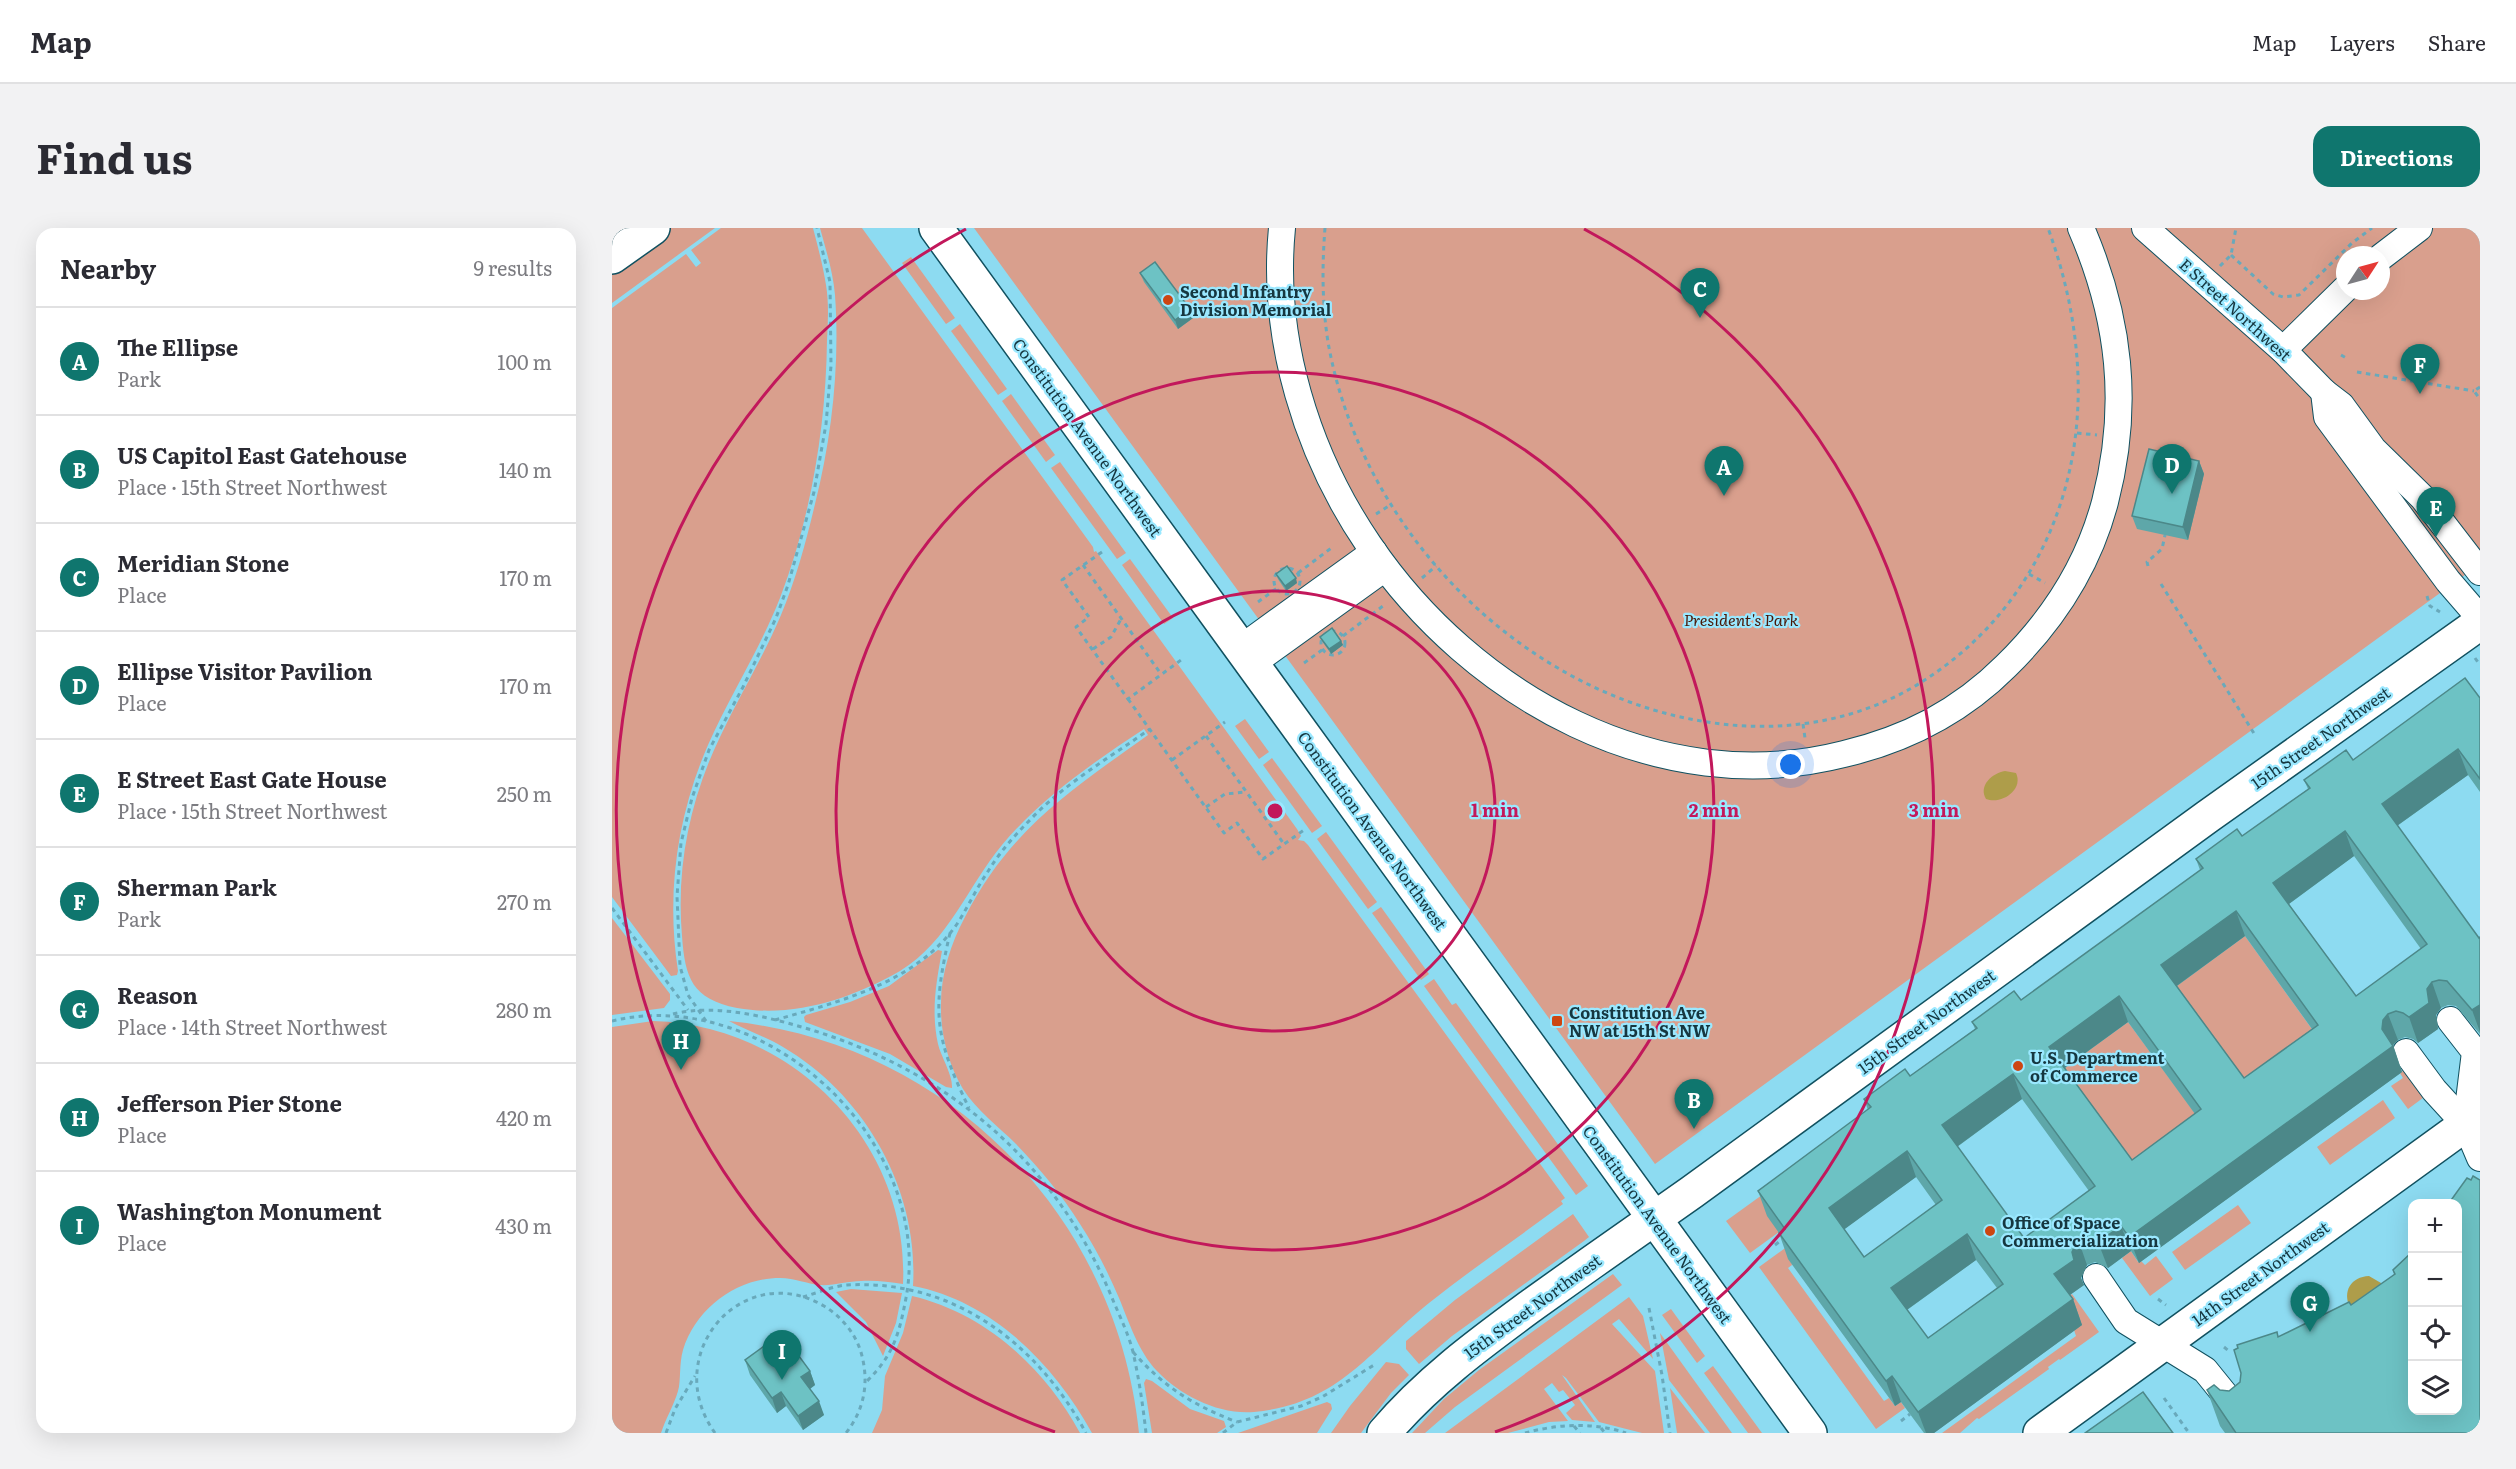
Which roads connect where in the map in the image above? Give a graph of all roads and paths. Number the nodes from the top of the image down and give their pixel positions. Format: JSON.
{"nodes":[{"id":1,"x":653,"y":228,"type":"edge"},
{"id":2,"x":817,"y":228,"type":"edge"},
{"id":3,"x":936,"y":228,"type":"edge"},
{"id":4,"x":1282,"y":228,"type":"edge"},
{"id":5,"x":1325,"y":228,"type":"edge"},
{"id":6,"x":2048,"y":228,"type":"edge"},
{"id":7,"x":2081,"y":228,"type":"edge"},
{"id":8,"x":2145,"y":228,"type":"edge"},
{"id":9,"x":2236,"y":228,"type":"edge"},
{"id":10,"x":2372,"y":228,"type":"edge"},
{"id":11,"x":2419,"y":228,"type":"edge"},
{"id":12,"x":2390,"y":250,"type":"edge"},
{"id":13,"x":2231,"y":255,"type":"junction"},
{"id":14,"x":612,"y":257,"type":"edge"},
{"id":15,"x":2219,"y":267,"type":"dead end"},
{"id":16,"x":2283,"y":297,"type":"junction"},
{"id":17,"x":2336,"y":298,"type":"edge"},
{"id":18,"x":2283,"y":303,"type":"dead end"},
{"id":19,"x":2283,"y":350,"type":"junction"},
{"id":20,"x":2341,"y":355,"type":"dead end"},
{"id":21,"x":2348,"y":359,"type":"dead end"},
{"id":22,"x":2357,"y":372,"type":"dead end"},
{"id":23,"x":2480,"y":387,"type":"edge"},
{"id":24,"x":2474,"y":391,"type":"junction"},
{"id":25,"x":2324,"y":392,"type":"junction"},
{"id":26,"x":2480,"y":399,"type":"edge"},
{"id":27,"x":2077,"y":433,"type":"junction"},
{"id":28,"x":2098,"y":435,"type":"dead end"},
{"id":29,"x":2423,"y":498,"type":"junction"},
{"id":30,"x":1392,"y":504,"type":"junction"},
{"id":31,"x":2400,"y":514,"type":"junction"},
{"id":32,"x":1372,"y":517,"type":"dead end"},
{"id":33,"x":2165,"y":535,"type":"edge"},
{"id":34,"x":1335,"y":546,"type":"dead end"},
{"id":35,"x":1102,"y":552,"type":"dead end"},
{"id":36,"x":1379,"y":560,"type":"junction"},
{"id":37,"x":1083,"y":565,"type":"junction"},
{"id":38,"x":1436,"y":566,"type":"junction"},
{"id":39,"x":2148,"y":566,"type":"dead end"},
{"id":40,"x":2480,"y":572,"type":"edge"},
{"id":41,"x":1298,"y":573,"type":"junction"},
{"id":42,"x":2029,"y":574,"type":"junction"},
{"id":43,"x":1418,"y":581,"type":"dead end"},
{"id":44,"x":2161,"y":584,"type":"dead end"},
{"id":45,"x":2050,"y":586,"type":"dead end"},
{"id":46,"x":1277,"y":588,"type":"junction"},
{"id":47,"x":2427,"y":596,"type":"dead end"},
{"id":48,"x":1258,"y":602,"type":"dead end"},
{"id":49,"x":1383,"y":606,"type":"dead end"},
{"id":50,"x":2440,"y":612,"type":"dead end"},
{"id":51,"x":2480,"y":618,"type":"edge"},
{"id":52,"x":1121,"y":619,"type":"junction"},
{"id":53,"x":2480,"y":623,"type":"edge"},
{"id":54,"x":1343,"y":636,"type":"junction"},
{"id":55,"x":1092,"y":649,"type":"junction"},
{"id":56,"x":1322,"y":650,"type":"junction"},
{"id":57,"x":1247,"y":655,"type":"junction"},
{"id":58,"x":2475,"y":658,"type":"dead end"},
{"id":59,"x":1181,"y":660,"type":"dead end"},
{"id":60,"x":1304,"y":663,"type":"dead end"},
{"id":61,"x":2480,"y":665,"type":"edge"},
{"id":62,"x":1161,"y":674,"type":"junction"},
{"id":63,"x":1128,"y":699,"type":"junction"},
{"id":64,"x":1225,"y":722,"type":"dead end"},
{"id":65,"x":1803,"y":724,"type":"junction"},
{"id":66,"x":1150,"y":729,"type":"junction"},
{"id":67,"x":2255,"y":735,"type":"dead end"},
{"id":68,"x":1206,"y":736,"type":"junction"},
{"id":69,"x":1806,"y":746,"type":"dead end"},
{"id":70,"x":1172,"y":760,"type":"junction"},
{"id":71,"x":1246,"y":792,"type":"junction"},
{"id":72,"x":1206,"y":807,"type":"junction"},
{"id":73,"x":1304,"y":830,"type":"dead end"},
{"id":74,"x":1284,"y":844,"type":"junction"},
{"id":75,"x":612,"y":908,"type":"edge"},
{"id":76,"x":951,"y":931,"type":"junction"},
{"id":77,"x":699,"y":1010,"type":"junction"},
{"id":78,"x":688,"y":1011,"type":"junction"},
{"id":79,"x":673,"y":1014,"type":"junction"},
{"id":80,"x":2451,"y":1020,"type":"dead end"},
{"id":81,"x":612,"y":1021,"type":"edge"},
{"id":82,"x":706,"y":1021,"type":"junction"},
{"id":83,"x":774,"y":1021,"type":"junction"},
{"id":84,"x":2406,"y":1052,"type":"dead end"},
{"id":85,"x":969,"y":1109,"type":"junction"},
{"id":86,"x":2473,"y":1119,"type":"edge"},
{"id":87,"x":2480,"y":1158,"type":"edge"},
{"id":88,"x":1654,"y":1218,"type":"junction"},
{"id":89,"x":1783,"y":1239,"type":"edge"},
{"id":90,"x":1774,"y":1245,"type":"dead end"},
{"id":91,"x":2096,"y":1277,"type":"dead end"},
{"id":92,"x":908,"y":1290,"type":"junction"},
{"id":93,"x":802,"y":1297,"type":"junction"},
{"id":94,"x":2158,"y":1299,"type":"dead end"},
{"id":95,"x":2166,"y":1305,"type":"dead end"},
{"id":96,"x":1649,"y":1308,"type":"dead end"},
{"id":97,"x":2162,"y":1345,"type":"junction"},
{"id":98,"x":2224,"y":1347,"type":"dead end"},
{"id":99,"x":1133,"y":1352,"type":"junction"},
{"id":100,"x":2230,"y":1352,"type":"dead end"},
{"id":101,"x":1374,"y":1365,"type":"dead end"},
{"id":102,"x":696,"y":1374,"type":"junction"},
{"id":103,"x":866,"y":1382,"type":"junction"},
{"id":104,"x":2164,"y":1398,"type":"dead end"},
{"id":105,"x":2239,"y":1412,"type":"edge"},
{"id":106,"x":1910,"y":1414,"type":"edge"},
{"id":107,"x":1901,"y":1421,"type":"dead end"},
{"id":108,"x":1237,"y":1422,"type":"junction"},
{"id":109,"x":1574,"y":1426,"type":"junction"},
{"id":110,"x":1601,"y":1428,"type":"junction"},
{"id":111,"x":1540,"y":1431,"type":"edge"},
{"id":112,"x":666,"y":1433,"type":"edge"},
{"id":113,"x":715,"y":1433,"type":"edge"},
{"id":114,"x":846,"y":1433,"type":"edge"},
{"id":115,"x":1086,"y":1433,"type":"edge"},
{"id":116,"x":1146,"y":1433,"type":"edge"},
{"id":117,"x":1223,"y":1433,"type":"edge"},
{"id":118,"x":1384,"y":1433,"type":"edge"},
{"id":119,"x":1525,"y":1433,"type":"edge"},
{"id":120,"x":1580,"y":1433,"type":"edge"},
{"id":121,"x":1605,"y":1433,"type":"edge"},
{"id":122,"x":1626,"y":1433,"type":"edge"},
{"id":123,"x":1670,"y":1433,"type":"edge"},
{"id":124,"x":1810,"y":1433,"type":"edge"},
{"id":125,"x":2040,"y":1433,"type":"edge"},
{"id":126,"x":2189,"y":1433,"type":"edge"}],
"edges":[{"from":1,"to":14,"type":"main road"},
{"from":2,"to":77,"type":"path"},
{"from":3,"to":57,"type":"main road","name":"Constitution Avenue Northwest"},
{"from":4,"to":36,"type":"lane"},
{"from":5,"to":30,"type":"path"},
{"from":6,"to":27,"type":"path"},
{"from":7,"to":36,"type":"lane"},
{"from":8,"to":19,"type":"lane","name":"E Street Northwest"},
{"from":9,"to":13,"type":"path"},
{"from":10,"to":16,"type":"path"},
{"from":11,"to":12,"type":"lane"},
{"from":13,"to":15,"type":"path"},
{"from":13,"to":16,"type":"path"},
{"from":16,"to":18,"type":"path"},
{"from":17,"to":19,"type":"lane"},
{"from":19,"to":25,"type":"lane","name":"E Street Northwest"},
{"from":20,"to":21,"type":"path"},
{"from":22,"to":24,"type":"path"},
{"from":23,"to":24,"type":"path"},
{"from":24,"to":26,"type":"path"},
{"from":25,"to":29,"type":"lane","name":"E Street Northwest"},
{"from":25,"to":31,"type":"lane"},
{"from":27,"to":28,"type":"path"},
{"from":27,"to":42,"type":"path"},
{"from":29,"to":31,"type":"lane"},
{"from":29,"to":40,"type":"lane","name":"E Street Northwest"},
{"from":30,"to":32,"type":"path"},
{"from":30,"to":38,"type":"path"},
{"from":31,"to":51,"type":"lane"},
{"from":33,"to":39,"type":"path"},
{"from":34,"to":41,"type":"path"},
{"from":35,"to":37,"type":"path"},
{"from":36,"to":57,"type":"lane"},
{"from":37,"to":52,"type":"path"},
{"from":37,"to":55,"type":"path"},
{"from":38,"to":43,"type":"path"},
{"from":38,"to":65,"type":"path"},
{"from":41,"to":46,"type":"path"},
{"from":41,"to":46,"type":"path"},
{"from":42,"to":45,"type":"path"},
{"from":42,"to":65,"type":"path"},
{"from":44,"to":67,"type":"path"},
{"from":46,"to":48,"type":"path"},
{"from":47,"to":50,"type":"path"},
{"from":49,"to":54,"type":"path"},
{"from":52,"to":55,"type":"path"},
{"from":52,"to":62,"type":"path"},
{"from":53,"to":88,"type":"main road","name":"15th Street Northwest"},
{"from":54,"to":56,"type":"path"},
{"from":54,"to":56,"type":"path"},
{"from":55,"to":63,"type":"path"},
{"from":56,"to":60,"type":"path"},
{"from":57,"to":88,"type":"main road","name":"Constitution Avenue Northwest"},
{"from":58,"to":61,"type":"path"},
{"from":59,"to":62,"type":"path"},
{"from":62,"to":63,"type":"path"},
{"from":63,"to":66,"type":"path"},
{"from":64,"to":68,"type":"path"},
{"from":65,"to":69,"type":"path"},
{"from":66,"to":70,"type":"path"},
{"from":66,"to":76,"type":"path"},
{"from":68,"to":70,"type":"path"},
{"from":68,"to":71,"type":"path"},
{"from":70,"to":72,"type":"path"},
{"from":71,"to":72,"type":"path"},
{"from":71,"to":74,"type":"path"},
{"from":72,"to":74,"type":"path"},
{"from":73,"to":74,"type":"path"},
{"from":75,"to":78,"type":"path"},
{"from":76,"to":83,"type":"path"},
{"from":76,"to":85,"type":"path"},
{"from":77,"to":78,"type":"path"},
{"from":77,"to":82,"type":"path"},
{"from":77,"to":83,"type":"path"},
{"from":78,"to":79,"type":"path"},
{"from":79,"to":81,"type":"path"},
{"from":79,"to":82,"type":"path"},
{"from":80,"to":86,"type":"lane"},
{"from":82,"to":92,"type":"path"},
{"from":83,"to":85,"type":"path"},
{"from":84,"to":86,"type":"lane"},
{"from":85,"to":99,"type":"path"},
{"from":86,"to":87,"type":"lane"},
{"from":86,"to":97,"type":"main road","name":"14th Street Northwest"},
{"from":88,"to":118,"type":"main road","name":"15th Street Northwest"},
{"from":88,"to":124,"type":"main road","name":"Constitution Avenue Northwest"},
{"from":89,"to":90,"type":"path"},
{"from":91,"to":97,"type":"lane"},
{"from":92,"to":93,"type":"path"},
{"from":92,"to":103,"type":"path"},
{"from":92,"to":115,"type":"path"},
{"from":93,"to":102,"type":"path"},
{"from":93,"to":103,"type":"path"},
{"from":94,"to":95,"type":"path"},
{"from":96,"to":123,"type":"path"},
{"from":97,"to":105,"type":"lane"},
{"from":97,"to":125,"type":"main road","name":"14th Street Northwest"},
{"from":98,"to":100,"type":"path"},
{"from":99,"to":108,"type":"path"},
{"from":99,"to":116,"type":"path"},
{"from":101,"to":108,"type":"path"},
{"from":102,"to":112,"type":"path"},
{"from":102,"to":113,"type":"path"},
{"from":103,"to":114,"type":"path"},
{"from":104,"to":126,"type":"path"},
{"from":106,"to":107,"type":"path"},
{"from":108,"to":117,"type":"path"},
{"from":109,"to":110,"type":"path"},
{"from":109,"to":111,"type":"path"},
{"from":109,"to":120,"type":"path"},
{"from":110,"to":121,"type":"path"},
{"from":110,"to":122,"type":"path"},
{"from":111,"to":119,"type":"path"}]}
